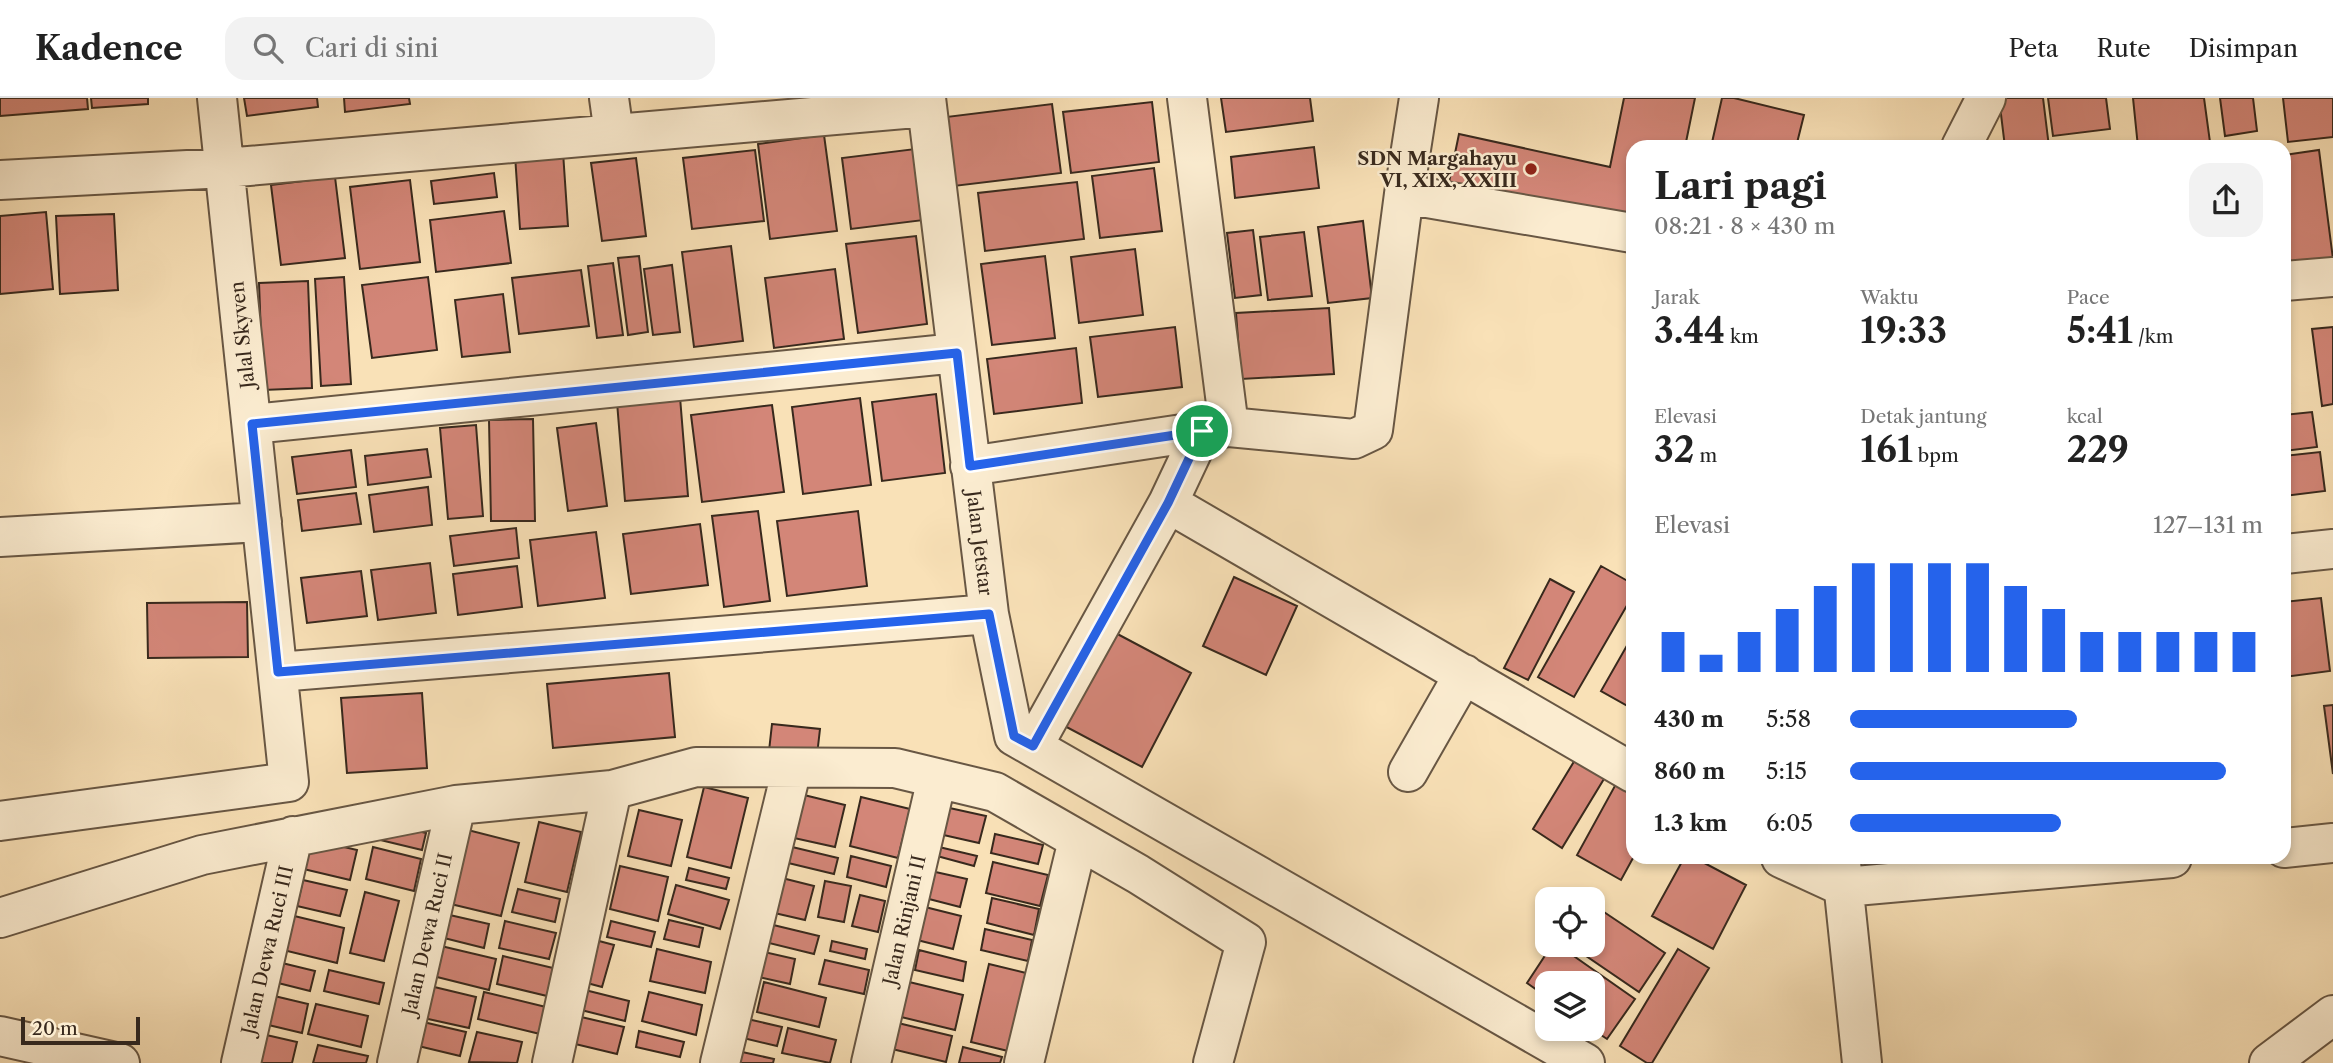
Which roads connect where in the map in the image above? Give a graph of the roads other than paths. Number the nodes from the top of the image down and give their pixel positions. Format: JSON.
{"nodes":[{"id":1,"x":217,"y":98,"type":"edge"},
{"id":2,"x":1186,"y":98,"type":"edge"},
{"id":3,"x":1419,"y":98,"type":"edge"},
{"id":4,"x":1986,"y":98,"type":"edge"},
{"id":5,"x":926,"y":103,"type":"edge"},
{"id":6,"x":611,"y":116,"type":"edge"},
{"id":7,"x":1965,"y":140,"type":"edge"},
{"id":8,"x":225,"y":168,"type":"junction"},
{"id":9,"x":0,"y":180,"type":"edge"},
{"id":10,"x":1404,"y":194,"type":"junction"},
{"id":11,"x":1626,"y":232,"type":"edge"},
{"id":12,"x":2333,"y":277,"type":"edge"},
{"id":13,"x":2291,"y":280,"type":"edge"},
{"id":14,"x":957,"y":353,"type":"junction"},
{"id":15,"x":252,"y":424,"type":"junction"},
{"id":16,"x":1215,"y":429,"type":"junction"},
{"id":17,"x":970,"y":466,"type":"junction"},
{"id":18,"x":1168,"y":503,"type":"junction"},
{"id":19,"x":262,"y":522,"type":"junction"},
{"id":20,"x":0,"y":537,"type":"edge"},
{"id":21,"x":2333,"y":549,"type":"edge"},
{"id":22,"x":2291,"y":553,"type":"edge"},
{"id":23,"x":989,"y":614,"type":"junction"},
{"id":24,"x":278,"y":672,"type":"junction"},
{"id":25,"x":1464,"y":674,"type":"junction"},
{"id":26,"x":1024,"y":741,"type":"junction"},
{"id":27,"x":792,"y":768,"type":"junction"},
{"id":28,"x":1626,"y":769,"type":"edge"},
{"id":29,"x":1408,"y":772,"type":"dead end"},
{"id":30,"x":937,"y":778,"type":"junction"},
{"id":31,"x":612,"y":790,"type":"junction"},
{"id":32,"x":456,"y":805,"type":"junction"},
{"id":33,"x":0,"y":821,"type":"edge"},
{"id":34,"x":293,"y":836,"type":"junction"},
{"id":35,"x":1078,"y":840,"type":"junction"},
{"id":36,"x":2333,"y":843,"type":"edge"},
{"id":37,"x":2291,"y":847,"type":"edge"},
{"id":38,"x":1807,"y":864,"type":"edge"},
{"id":39,"x":2031,"y":864,"type":"edge"},
{"id":40,"x":1842,"y":872,"type":"edge"},
{"id":41,"x":0,"y":918,"type":"edge"},
{"id":42,"x":2333,"y":1015,"type":"edge"},
{"id":43,"x":0,"y":1036,"type":"edge"},
{"id":44,"x":97,"y":1061,"type":"edge"},
{"id":45,"x":241,"y":1063,"type":"edge"},
{"id":46,"x":397,"y":1063,"type":"edge"},
{"id":47,"x":552,"y":1063,"type":"edge"},
{"id":48,"x":720,"y":1063,"type":"edge"},
{"id":49,"x":871,"y":1063,"type":"edge"},
{"id":50,"x":1024,"y":1063,"type":"edge"},
{"id":51,"x":1213,"y":1063,"type":"edge"},
{"id":52,"x":1585,"y":1063,"type":"edge"},
{"id":53,"x":1862,"y":1063,"type":"edge"},
{"id":54,"x":2269,"y":1063,"type":"edge"}],
"edges":[{"from":1,"to":8,"type":"street","name":"Jalal Skyven"},
{"from":2,"to":16,"type":"street"},
{"from":3,"to":10,"type":"street"},
{"from":4,"to":7,"type":"street"},
{"from":5,"to":6,"type":"street"},
{"from":5,"to":14,"type":"street","name":"Jalan Jetstar"},
{"from":6,"to":8,"type":"street"},
{"from":8,"to":9,"type":"street"},
{"from":8,"to":15,"type":"street","name":"Jalal Skyven"},
{"from":10,"to":11,"type":"street"},
{"from":10,"to":16,"type":"street"},
{"from":12,"to":13,"type":"street"},
{"from":14,"to":15,"type":"street"},
{"from":14,"to":17,"type":"street","name":"Jalan Jetstar"},
{"from":15,"to":19,"type":"street","name":"Jalal Skyven"},
{"from":16,"to":17,"type":"street"},
{"from":16,"to":18,"type":"street"},
{"from":17,"to":23,"type":"street","name":"Jalan Jetstar"},
{"from":18,"to":25,"type":"street"},
{"from":18,"to":26,"type":"street"},
{"from":19,"to":20,"type":"street"},
{"from":19,"to":24,"type":"street","name":"Jalal Skyven"},
{"from":21,"to":22,"type":"street"},
{"from":23,"to":24,"type":"street"},
{"from":23,"to":26,"type":"street","name":"Jalan Jetstar"},
{"from":24,"to":33,"type":"street","name":"Jalal Skyven"},
{"from":25,"to":28,"type":"street"},
{"from":25,"to":29,"type":"street"},
{"from":26,"to":52,"type":"street"},
{"from":27,"to":30,"type":"street"},
{"from":27,"to":31,"type":"street"},
{"from":27,"to":48,"type":"street"},
{"from":30,"to":35,"type":"street"},
{"from":30,"to":49,"type":"street","name":"Jalan Rinjani II"},
{"from":31,"to":32,"type":"street"},
{"from":31,"to":47,"type":"street"},
{"from":32,"to":34,"type":"street"},
{"from":32,"to":46,"type":"street","name":"Jalan Dewa Ruci II"},
{"from":34,"to":41,"type":"street"},
{"from":34,"to":45,"type":"street","name":"Jalan Dewa Ruci III"},
{"from":35,"to":50,"type":"street"},
{"from":35,"to":51,"type":"street"},
{"from":36,"to":37,"type":"street"},
{"from":38,"to":40,"type":"street"},
{"from":39,"to":40,"type":"street"},
{"from":40,"to":53,"type":"street"},
{"from":42,"to":54,"type":"street"},
{"from":43,"to":44,"type":"street"}]}
